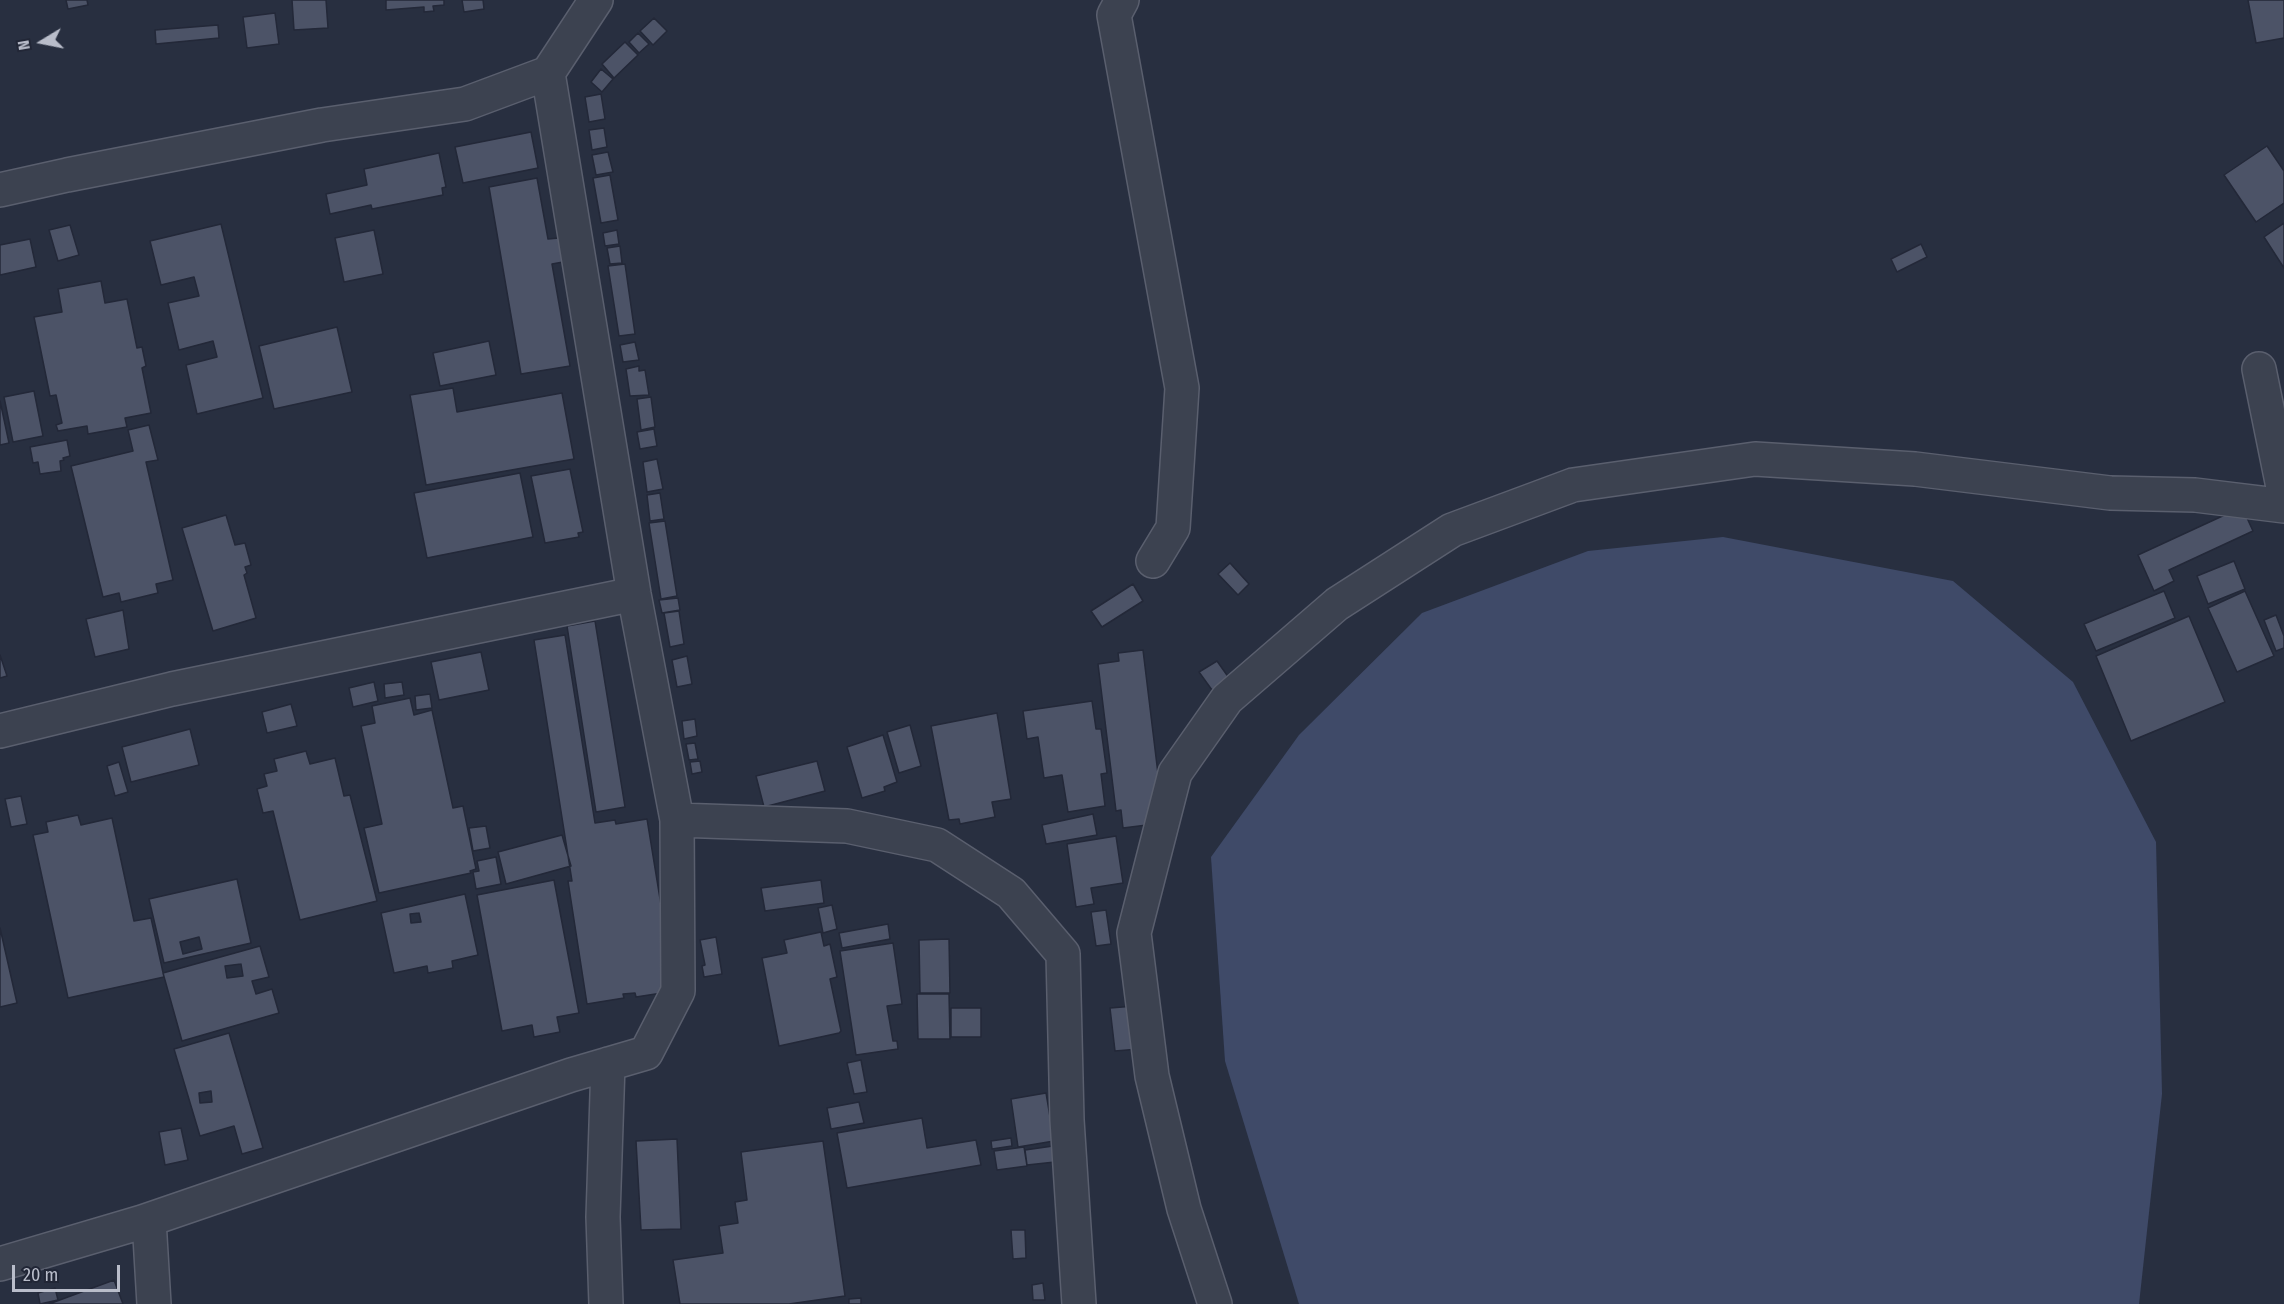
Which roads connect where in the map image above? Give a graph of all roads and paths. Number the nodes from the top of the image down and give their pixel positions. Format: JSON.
{"nodes":[{"id":1,"x":596,"y":0,"type":"edge"},
{"id":2,"x":1122,"y":0,"type":"edge"},
{"id":3,"x":548,"y":73,"type":"junction"},
{"id":4,"x":0,"y":190,"type":"edge"},
{"id":5,"x":2259,"y":369,"type":"dead end"},
{"id":6,"x":2284,"y":492,"type":"edge"},
{"id":7,"x":2284,"y":506,"type":"edge"},
{"id":8,"x":1153,"y":561,"type":"dead end"},
{"id":9,"x":634,"y":594,"type":"junction"},
{"id":10,"x":0,"y":732,"type":"edge"},
{"id":11,"x":677,"y":820,"type":"junction"},
{"id":12,"x":608,"y":1064,"type":"junction"},
{"id":13,"x":149,"y":1220,"type":"junction"},
{"id":14,"x":0,"y":1264,"type":"edge"},
{"id":15,"x":154,"y":1304,"type":"edge"},
{"id":16,"x":606,"y":1304,"type":"edge"},
{"id":17,"x":1079,"y":1304,"type":"edge"},
{"id":18,"x":1215,"y":1304,"type":"edge"}],
"edges":[{"from":1,"to":3,"type":"street"},
{"from":2,"to":8,"type":"street"},
{"from":3,"to":4,"type":"street"},
{"from":3,"to":9,"type":"street"},
{"from":5,"to":6,"type":"street"},
{"from":7,"to":18,"type":"street"},
{"from":9,"to":10,"type":"street"},
{"from":9,"to":11,"type":"street"},
{"from":11,"to":12,"type":"street"},
{"from":11,"to":17,"type":"street"},
{"from":12,"to":13,"type":"street"},
{"from":12,"to":16,"type":"street"},
{"from":13,"to":14,"type":"street"},
{"from":13,"to":15,"type":"street"}]}
